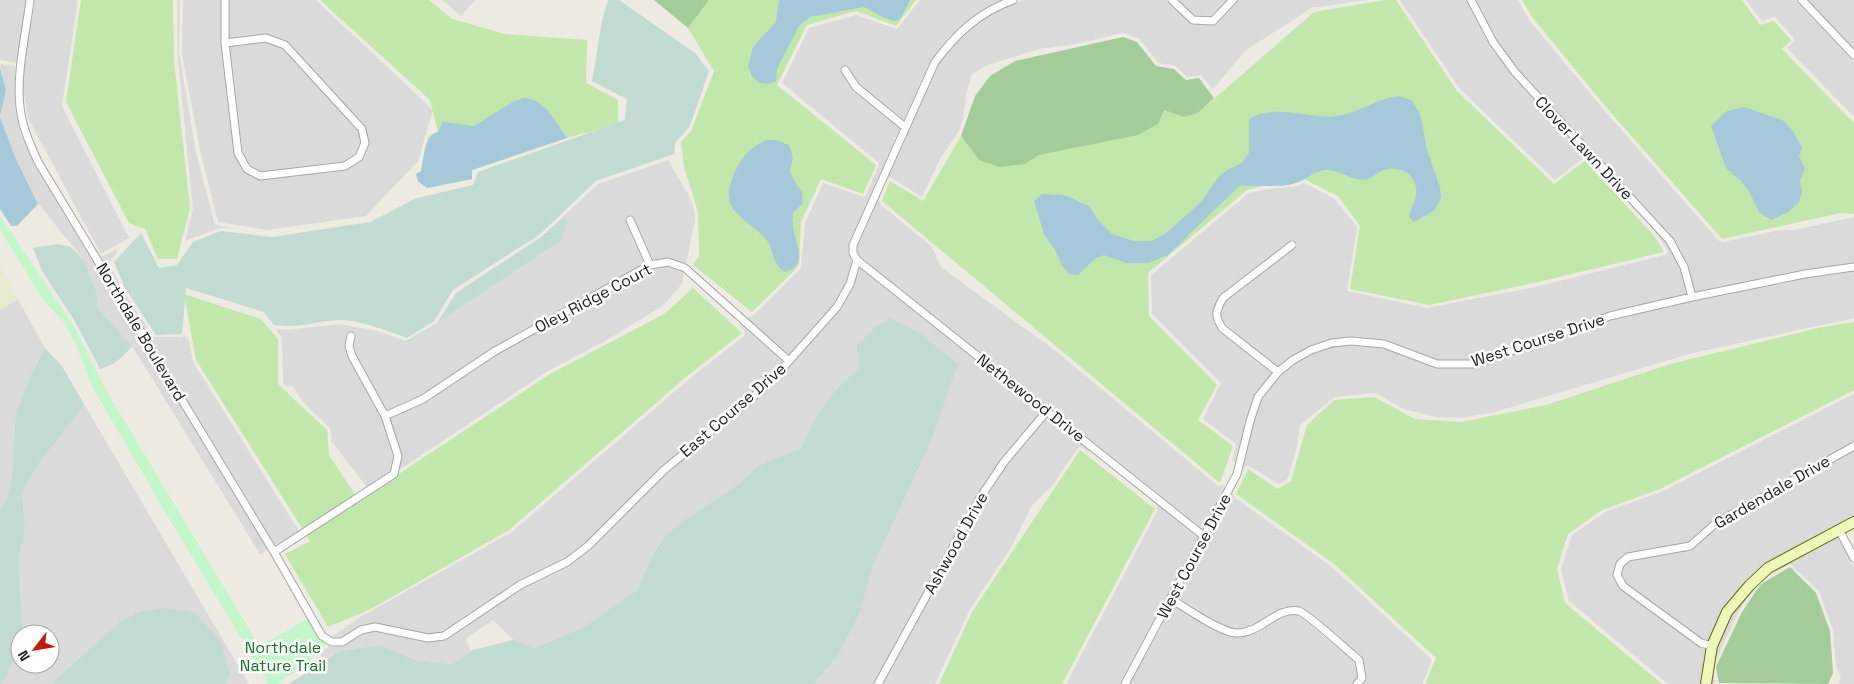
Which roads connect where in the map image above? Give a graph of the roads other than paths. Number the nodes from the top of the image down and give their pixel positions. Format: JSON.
{"nodes":[{"id":1,"x":30,"y":0,"type":"edge"},
{"id":2,"x":225,"y":0,"type":"edge"},
{"id":3,"x":1013,"y":0,"type":"edge"},
{"id":4,"x":1172,"y":0,"type":"edge"},
{"id":5,"x":1233,"y":0,"type":"edge"},
{"id":6,"x":1471,"y":0,"type":"edge"},
{"id":7,"x":1802,"y":0,"type":"edge"},
{"id":8,"x":225,"y":43,"type":"junction"},
{"id":9,"x":1854,"y":55,"type":"edge"},
{"id":10,"x":845,"y":70,"type":"dead end"},
{"id":11,"x":905,"y":127,"type":"junction"},
{"id":12,"x":630,"y":220,"type":"dead end"},
{"id":13,"x":1292,"y":245,"type":"dead end"},
{"id":14,"x":857,"y":260,"type":"junction"},
{"id":15,"x":650,"y":265,"type":"junction"},
{"id":16,"x":1854,"y":267,"type":"edge"},
{"id":17,"x":1692,"y":297,"type":"junction"},
{"id":18,"x":351,"y":336,"type":"dead end"},
{"id":19,"x":789,"y":361,"type":"junction"},
{"id":20,"x":1278,"y":372,"type":"junction"},
{"id":21,"x":1047,"y":411,"type":"junction"},
{"id":22,"x":385,"y":416,"type":"junction"},
{"id":23,"x":1854,"y":446,"type":"edge"},
{"id":24,"x":1854,"y":522,"type":"edge"},
{"id":25,"x":1839,"y":530,"type":"junction"},
{"id":26,"x":1205,"y":537,"type":"junction"},
{"id":27,"x":274,"y":552,"type":"junction"},
{"id":28,"x":1854,"y":558,"type":"edge"},
{"id":29,"x":1171,"y":599,"type":"junction"},
{"id":30,"x":332,"y":642,"type":"joint"},
{"id":31,"x":1712,"y":646,"type":"junction"},
{"id":32,"x":878,"y":684,"type":"edge"},
{"id":33,"x":1125,"y":684,"type":"edge"},
{"id":34,"x":1357,"y":684,"type":"edge"},
{"id":35,"x":1706,"y":684,"type":"edge"}],
"edges":[{"from":1,"to":27,"type":"street","name":"Northdale Boulevard"},
{"from":2,"to":8,"type":"street"},
{"from":3,"to":11,"type":"street","name":"East Course Drive"},
{"from":4,"to":5,"type":"street"},
{"from":6,"to":17,"type":"street","name":"Clover Lawn Drive"},
{"from":7,"to":9,"type":"street"},
{"from":8,"to":8,"type":"street"},
{"from":10,"to":11,"type":"street"},
{"from":11,"to":14,"type":"street","name":"East Course Drive"},
{"from":12,"to":15,"type":"street"},
{"from":13,"to":20,"type":"street"},
{"from":14,"to":19,"type":"street","name":"East Course Drive"},
{"from":14,"to":21,"type":"street","name":"Nethewood Drive"},
{"from":15,"to":19,"type":"street","name":"Oley Ridge Court"},
{"from":15,"to":22,"type":"street","name":"Oley Ridge Court"},
{"from":16,"to":17,"type":"street","name":"West Course Drive"},
{"from":17,"to":20,"type":"street","name":"West Course Drive"},
{"from":18,"to":22,"type":"street"},
{"from":19,"to":30,"type":"street","name":"East Course Drive"},
{"from":20,"to":26,"type":"street","name":"West Course Drive"},
{"from":21,"to":26,"type":"street","name":"Nethewood Drive"},
{"from":21,"to":32,"type":"street","name":"Ashwood Drive"},
{"from":22,"to":27,"type":"street"},
{"from":23,"to":31,"type":"street","name":"Gardendale Drive"},
{"from":24,"to":25,"type":"street"},
{"from":25,"to":28,"type":"street"},
{"from":25,"to":31,"type":"street"},
{"from":26,"to":29,"type":"street","name":"West Course Drive"},
{"from":27,"to":30,"type":"street","name":"Northdale Boulevard"},
{"from":29,"to":33,"type":"street","name":"West Course Drive"},
{"from":29,"to":34,"type":"street"},
{"from":31,"to":35,"type":"street"}]}
